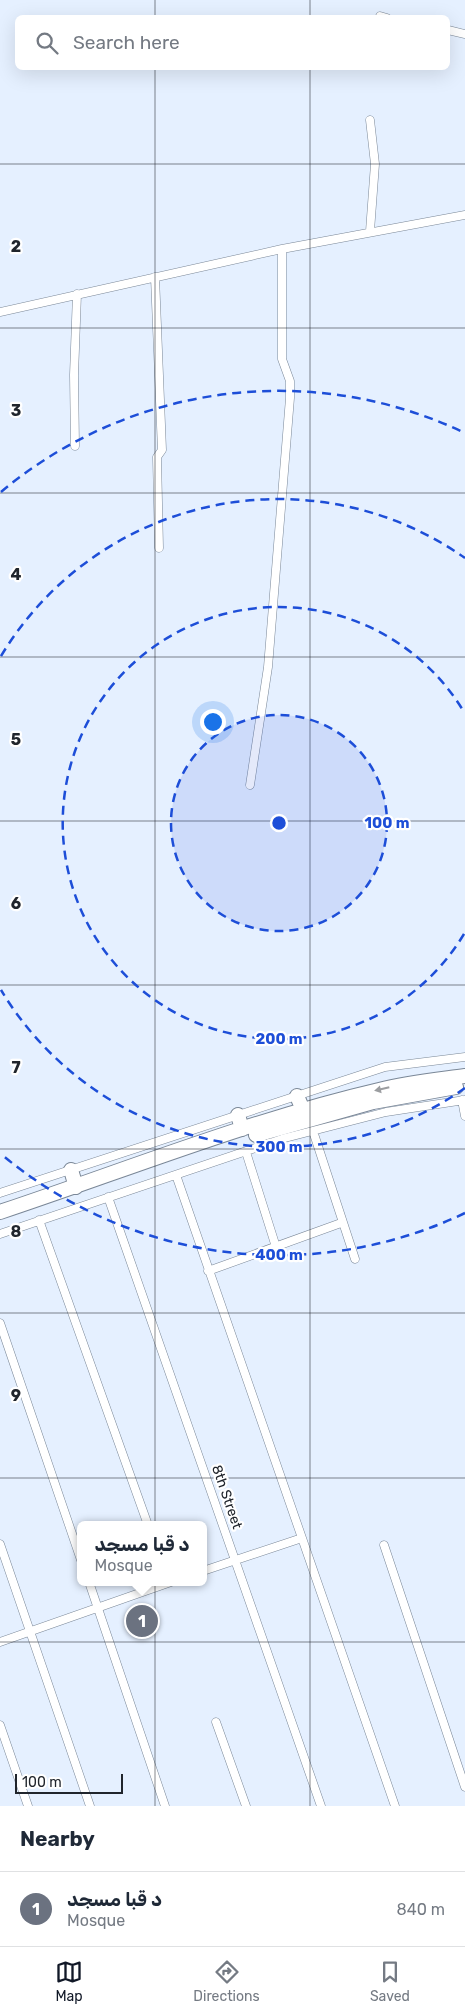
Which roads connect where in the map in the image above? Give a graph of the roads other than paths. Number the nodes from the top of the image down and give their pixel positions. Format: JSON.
{"nodes":[{"id":1,"x":450,"y":30,"type":"edge"},
{"id":2,"x":465,"y":34,"type":"edge"},
{"id":3,"x":370,"y":120,"type":"dead end"},
{"id":4,"x":465,"y":215,"type":"edge"},
{"id":5,"x":370,"y":231,"type":"junction"},
{"id":6,"x":282,"y":248,"type":"junction"},
{"id":7,"x":155,"y":276,"type":"junction"},
{"id":8,"x":77,"y":294,"type":"junction"},
{"id":9,"x":0,"y":312,"type":"edge"},
{"id":10,"x":75,"y":446,"type":"dead end"},
{"id":11,"x":159,"y":548,"type":"dead end"},
{"id":12,"x":250,"y":786,"type":"dead end"},
{"id":13,"x":465,"y":1057,"type":"edge"},
{"id":14,"x":465,"y":1076,"type":"edge"},
{"id":15,"x":465,"y":1086,"type":"edge"},
{"id":16,"x":297,"y":1096,"type":"junction"},
{"id":17,"x":464,"y":1100,"type":"edge"},
{"id":18,"x":303,"y":1110,"type":"junction"},
{"id":19,"x":238,"y":1115,"type":"junction"},
{"id":20,"x":465,"y":1116,"type":"edge"},
{"id":21,"x":242,"y":1129,"type":"junction"},
{"id":22,"x":313,"y":1131,"type":"junction"},
{"id":23,"x":246,"y":1152,"type":"junction"},
{"id":24,"x":71,"y":1170,"type":"junction"},
{"id":25,"x":176,"y":1175,"type":"junction"},
{"id":26,"x":76,"y":1186,"type":"junction"},
{"id":27,"x":0,"y":1193,"type":"edge"},
{"id":28,"x":108,"y":1197,"type":"junction"},
{"id":29,"x":0,"y":1212,"type":"edge"},
{"id":30,"x":39,"y":1220,"type":"junction"},
{"id":31,"x":0,"y":1222,"type":"edge"},
{"id":32,"x":341,"y":1223,"type":"junction"},
{"id":33,"x":0,"y":1234,"type":"edge"},
{"id":34,"x":276,"y":1247,"type":"junction"},
{"id":35,"x":355,"y":1259,"type":"dead end"},
{"id":36,"x":208,"y":1271,"type":"junction"},
{"id":37,"x":0,"y":1323,"type":"edge"},
{"id":38,"x":147,"y":1521,"type":"edge"},
{"id":39,"x":302,"y":1538,"type":"junction"},
{"id":40,"x":0,"y":1544,"type":"edge"},
{"id":41,"x":384,"y":1544,"type":"dead end"},
{"id":42,"x":77,"y":1548,"type":"edge"},
{"id":43,"x":236,"y":1560,"type":"junction"},
{"id":44,"x":207,"y":1570,"type":"edge"},
{"id":45,"x":89,"y":1586,"type":"edge"},
{"id":46,"x":158,"y":1586,"type":"edge"},
{"id":47,"x":97,"y":1608,"type":"junction"},
{"id":48,"x":31,"y":1631,"type":"junction"},
{"id":49,"x":0,"y":1642,"type":"edge"},
{"id":50,"x":216,"y":1722,"type":"dead end"},
{"id":51,"x":0,"y":1725,"type":"edge"},
{"id":52,"x":465,"y":1787,"type":"edge"},
{"id":53,"x":28,"y":1806,"type":"edge"},
{"id":54,"x":90,"y":1806,"type":"edge"},
{"id":55,"x":165,"y":1806,"type":"edge"},
{"id":56,"x":246,"y":1806,"type":"edge"},
{"id":57,"x":320,"y":1806,"type":"edge"},
{"id":58,"x":395,"y":1806,"type":"edge"}],
"edges":[{"from":1,"to":2,"type":"street"},
{"from":3,"to":5,"type":"street"},
{"from":4,"to":5,"type":"street"},
{"from":5,"to":6,"type":"street"},
{"from":6,"to":7,"type":"street"},
{"from":6,"to":12,"type":"street"},
{"from":7,"to":8,"type":"street"},
{"from":7,"to":11,"type":"street"},
{"from":8,"to":9,"type":"street"},
{"from":8,"to":10,"type":"street"},
{"from":13,"to":16,"type":"street"},
{"from":14,"to":18,"type":"highway","one_way":true},
{"from":15,"to":31,"type":"highway"},
{"from":16,"to":18,"type":"highway"},
{"from":16,"to":19,"type":"street"},
{"from":17,"to":20,"type":"street"},
{"from":17,"to":22,"type":"street"},
{"from":18,"to":21,"type":"highway"},
{"from":19,"to":21,"type":"highway"},
{"from":19,"to":24,"type":"street"},
{"from":21,"to":26,"type":"highway"},
{"from":22,"to":23,"type":"street"},
{"from":22,"to":32,"type":"street"},
{"from":23,"to":25,"type":"street"},
{"from":23,"to":34,"type":"street"},
{"from":24,"to":26,"type":"highway"},
{"from":24,"to":27,"type":"street"},
{"from":25,"to":28,"type":"street"},
{"from":25,"to":36,"type":"street"},
{"from":26,"to":29,"type":"highway"},
{"from":28,"to":30,"type":"street"},
{"from":28,"to":43,"type":"street","name":"8th Street"},
{"from":30,"to":33,"type":"street"},
{"from":30,"to":38,"type":"street"},
{"from":32,"to":34,"type":"street"},
{"from":32,"to":35,"type":"street"},
{"from":34,"to":36,"type":"street"},
{"from":36,"to":39,"type":"street"},
{"from":37,"to":42,"type":"street"},
{"from":39,"to":43,"type":"street"},
{"from":39,"to":58,"type":"street"},
{"from":40,"to":48,"type":"street"},
{"from":41,"to":52,"type":"street"},
{"from":43,"to":44,"type":"street"},
{"from":43,"to":57,"type":"street","name":"8th Street"},
{"from":45,"to":47,"type":"street"},
{"from":46,"to":47,"type":"street"},
{"from":47,"to":48,"type":"street"},
{"from":47,"to":55,"type":"street"},
{"from":48,"to":49,"type":"street"},
{"from":48,"to":54,"type":"street"},
{"from":50,"to":56,"type":"street"},
{"from":51,"to":53,"type":"street"}]}
